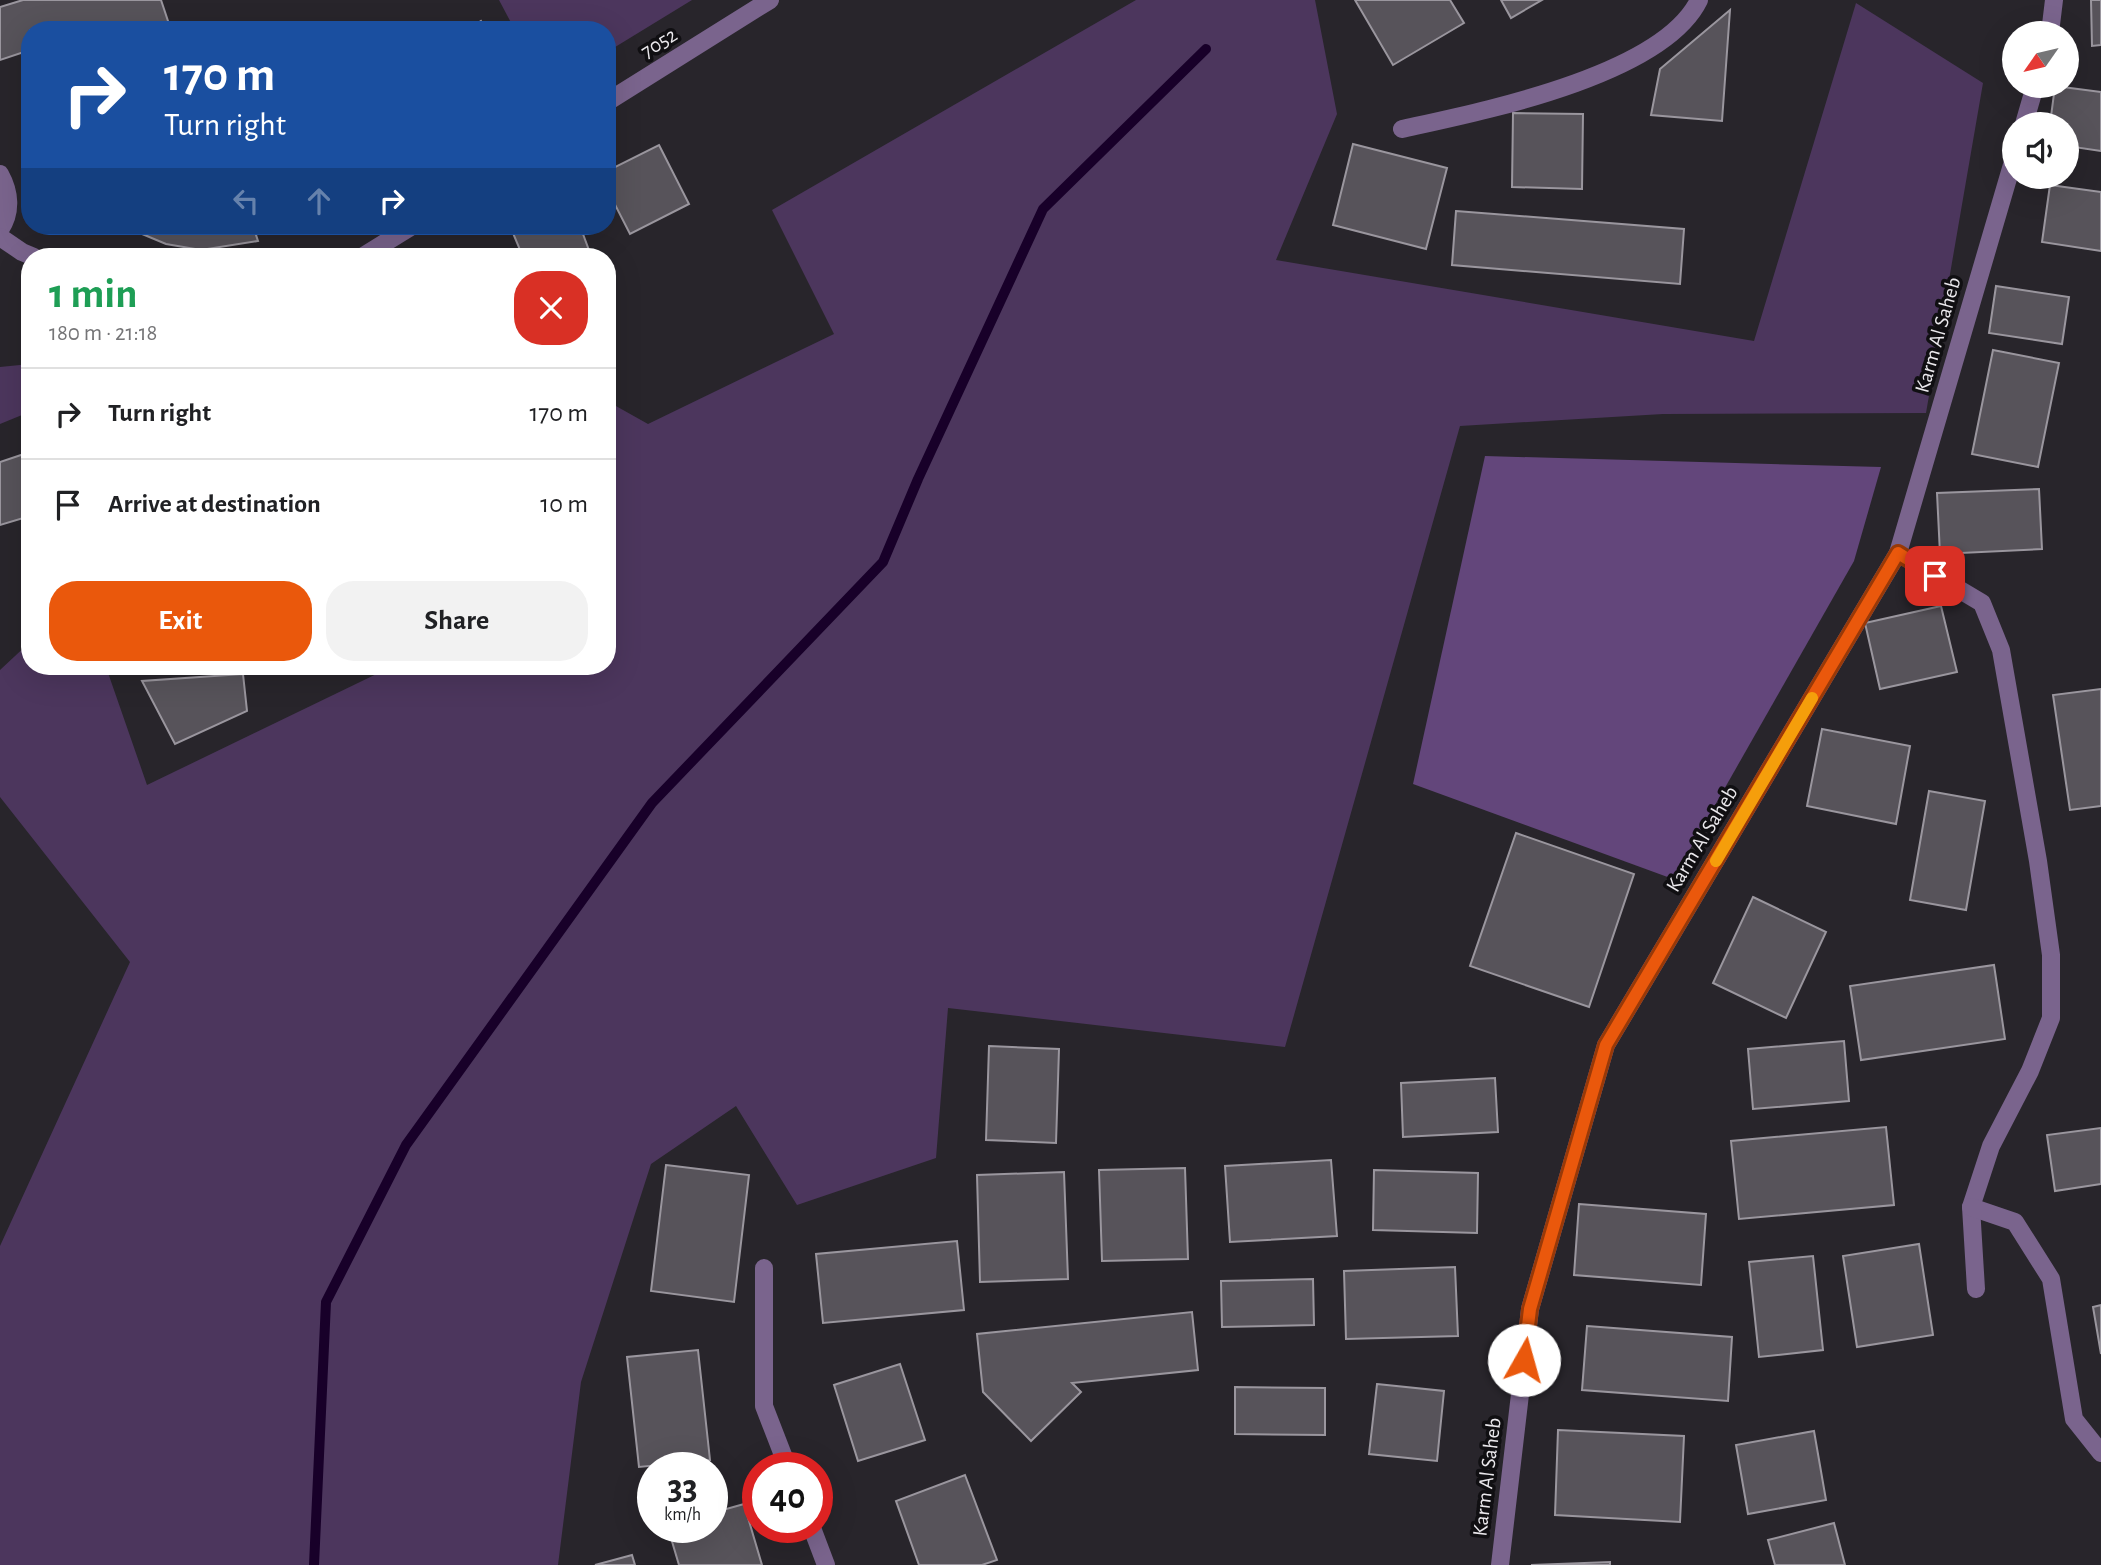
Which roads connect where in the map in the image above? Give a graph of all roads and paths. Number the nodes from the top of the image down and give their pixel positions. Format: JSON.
{"nodes":[{"id":1,"x":769,"y":0,"type":"edge"},
{"id":2,"x":1699,"y":0,"type":"edge"},
{"id":3,"x":2054,"y":0,"type":"edge"},
{"id":4,"x":2051,"y":21,"type":"edge"},
{"id":5,"x":616,"y":96,"type":"edge"},
{"id":6,"x":1402,"y":129,"type":"dead end"},
{"id":7,"x":0,"y":174,"type":"edge"},
{"id":8,"x":2005,"y":189,"type":"edge"},
{"id":9,"x":0,"y":230,"type":"edge"},
{"id":10,"x":397,"y":235,"type":"edge"},
{"id":11,"x":0,"y":237,"type":"edge"},
{"id":12,"x":377,"y":248,"type":"edge"},
{"id":13,"x":21,"y":251,"type":"edge"},
{"id":14,"x":1898,"y":553,"type":"junction"},
{"id":15,"x":1971,"y":1207,"type":"junction"},
{"id":16,"x":764,"y":1268,"type":"dead end"},
{"id":17,"x":1976,"y":1289,"type":"dead end"},
{"id":18,"x":782,"y":1452,"type":"edge"},
{"id":19,"x":2101,"y":1453,"type":"edge"},
{"id":20,"x":818,"y":1543,"type":"edge"},
{"id":21,"x":826,"y":1565,"type":"edge"},
{"id":22,"x":1500,"y":1565,"type":"edge"}],
"edges":[{"from":1,"to":5,"type":"street","name":"7052"},
{"from":2,"to":6,"type":"street"},
{"from":3,"to":4,"type":"street"},
{"from":7,"to":9,"type":"street"},
{"from":8,"to":14,"type":"street","name":"Karm Al Saheb"},
{"from":10,"to":12,"type":"street"},
{"from":11,"to":13,"type":"street"},
{"from":14,"to":15,"type":"street"},
{"from":14,"to":22,"type":"street","name":"Karm Al Saheb"},
{"from":15,"to":17,"type":"street"},
{"from":15,"to":19,"type":"street"},
{"from":16,"to":18,"type":"street"},
{"from":20,"to":21,"type":"street"}]}
